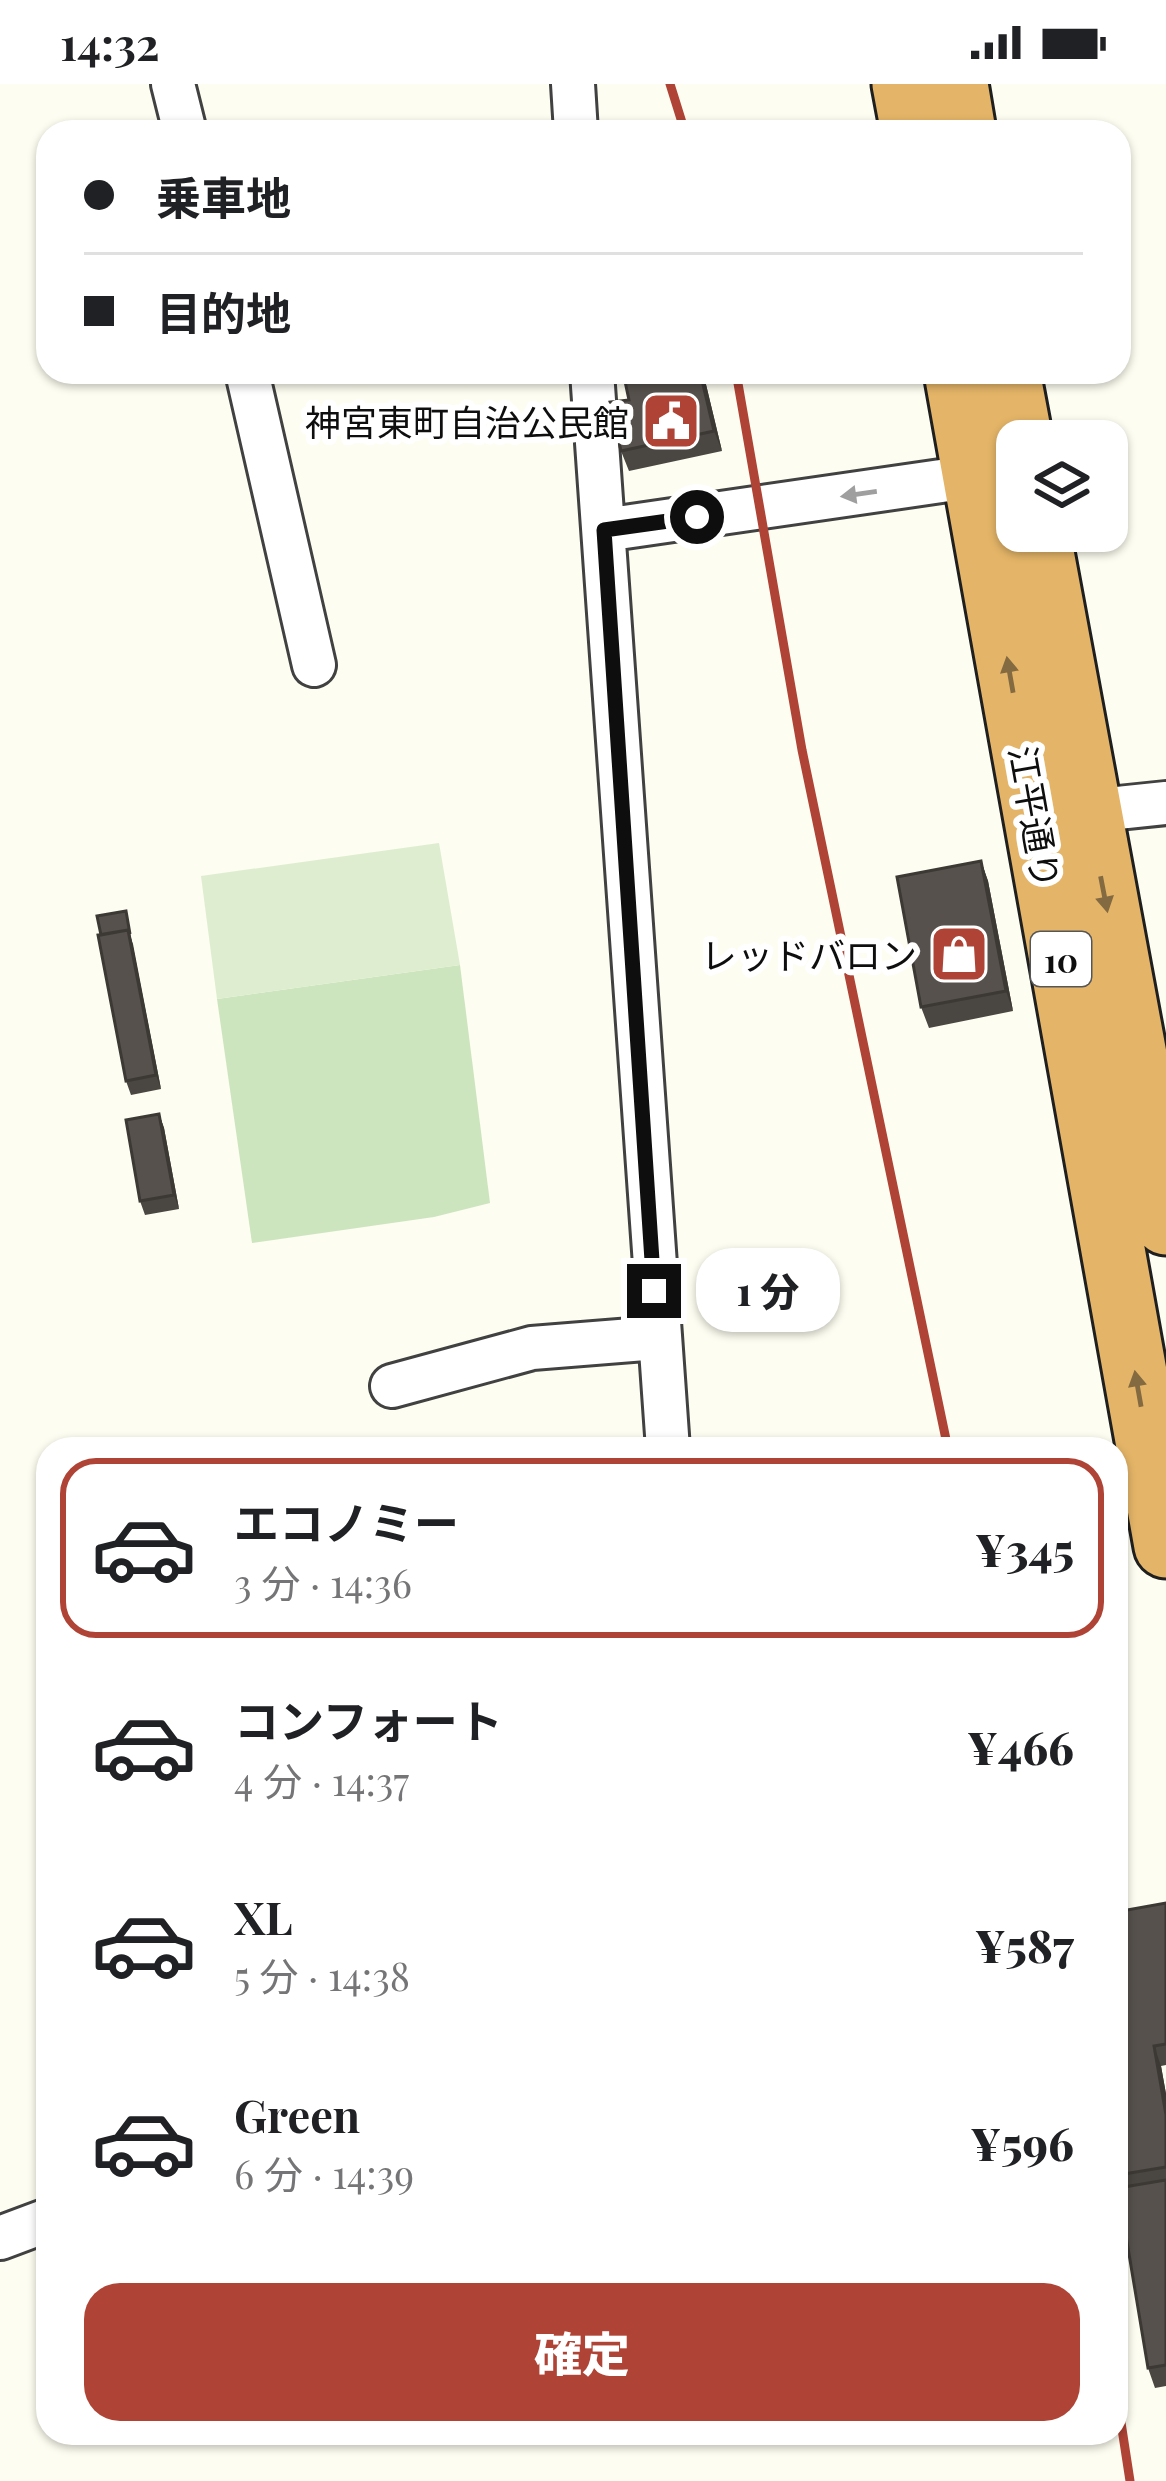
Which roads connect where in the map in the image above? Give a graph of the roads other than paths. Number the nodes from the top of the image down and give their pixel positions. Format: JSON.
{"nodes":[{"id":1,"x":173,"y":84,"type":"edge"},
{"id":2,"x":573,"y":84,"type":"edge"},
{"id":3,"x":904,"y":84,"type":"edge"},
{"id":4,"x":956,"y":84,"type":"edge"},
{"id":5,"x":182,"y":120,"type":"edge"},
{"id":6,"x":575,"y":120,"type":"edge"},
{"id":7,"x":911,"y":120,"type":"edge"},
{"id":8,"x":962,"y":120,"type":"edge"},
{"id":9,"x":250,"y":384,"type":"edge"},
{"id":10,"x":593,"y":384,"type":"edge"},
{"id":11,"x":962,"y":384,"type":"edge"},
{"id":12,"x":1007,"y":384,"type":"edge"},
{"id":13,"x":1006,"y":420,"type":"edge"},
{"id":14,"x":996,"y":448,"type":"edge"},
{"id":15,"x":996,"y":464,"type":"edge"},
{"id":16,"x":604,"y":530,"type":"junction"},
{"id":17,"x":1017,"y":552,"type":"edge"},
{"id":18,"x":1042,"y":552,"type":"edge"},
{"id":19,"x":314,"y":665,"type":"dead end"},
{"id":20,"x":1166,"y":803,"type":"edge"},
{"id":21,"x":1089,"y":811,"type":"junction"},
{"id":22,"x":1166,"y":1223,"type":"edge"},
{"id":23,"x":657,"y":1338,"type":"junction"},
{"id":24,"x":392,"y":1386,"type":"dead end"},
{"id":25,"x":667,"y":1437,"type":"edge"},
{"id":26,"x":1166,"y":1546,"type":"edge"},
{"id":27,"x":36,"y":2224,"type":"edge"},
{"id":28,"x":0,"y":2238,"type":"edge"}],
"edges":[{"from":1,"to":5,"type":"street"},
{"from":2,"to":6,"type":"street"},
{"from":3,"to":7,"type":"highway"},
{"from":4,"to":8,"type":"highway"},
{"from":9,"to":19,"type":"street"},
{"from":10,"to":16,"type":"street"},
{"from":11,"to":14,"type":"highway","name":"江平通り","number":"10"},
{"from":12,"to":13,"type":"highway","name":"江平通り","number":"10"},
{"from":15,"to":16,"type":"street","one_way":true},
{"from":16,"to":23,"type":"street"},
{"from":26,"to":17,"type":"highway","name":"江平通り","number":"10","one_way":true},
{"from":18,"to":21,"type":"highway","name":"江平通り","number":"10"},
{"from":20,"to":21,"type":"street"},
{"from":21,"to":22,"type":"highway","name":"江平通り","number":"10","one_way":true},
{"from":23,"to":24,"type":"street"},
{"from":23,"to":25,"type":"street"},
{"from":27,"to":28,"type":"street"}]}
